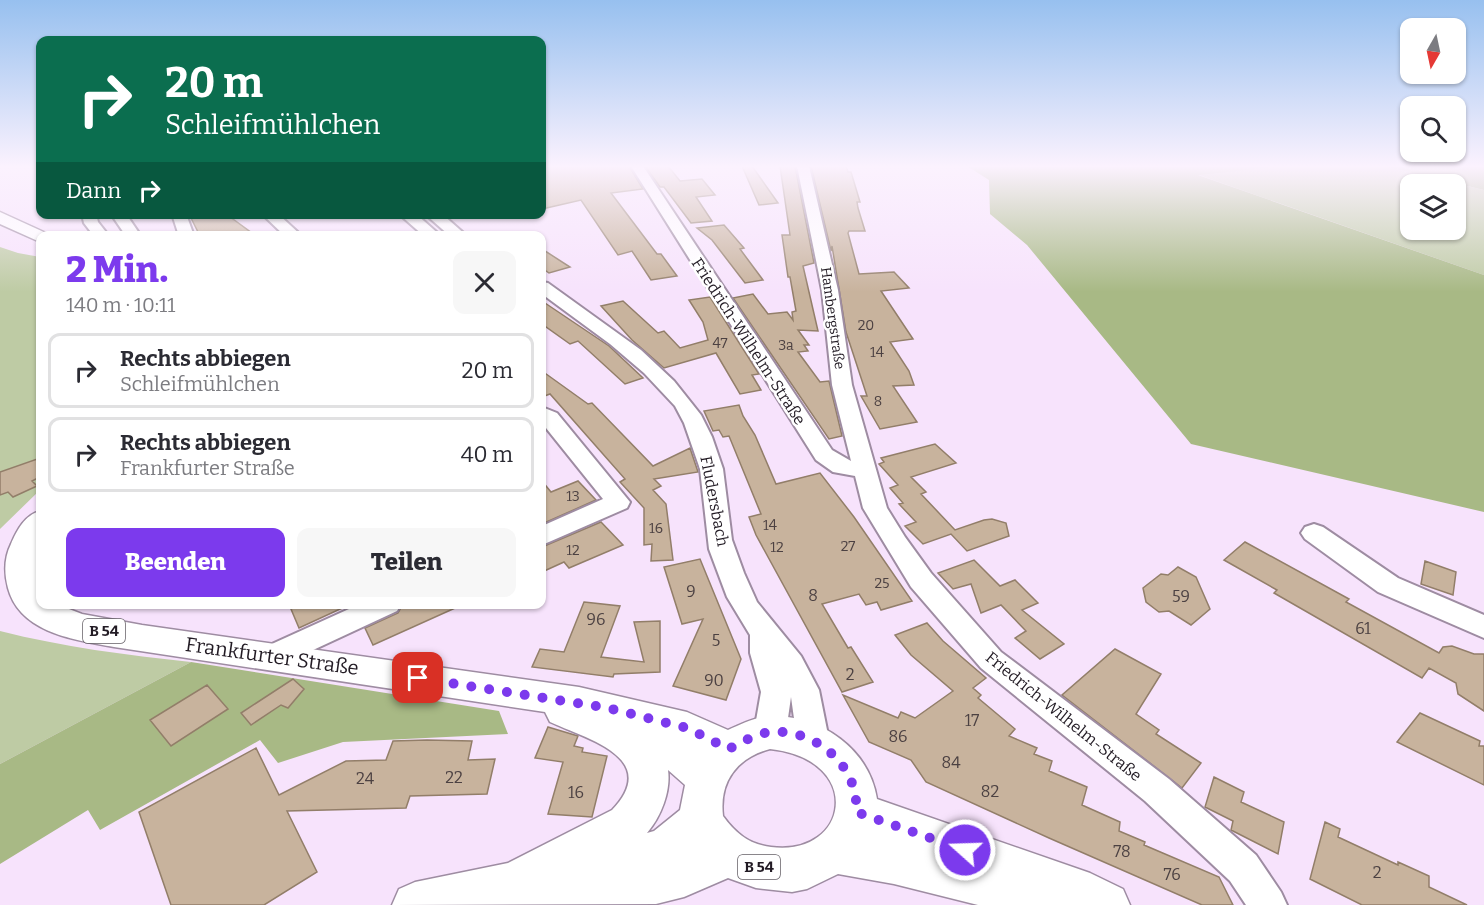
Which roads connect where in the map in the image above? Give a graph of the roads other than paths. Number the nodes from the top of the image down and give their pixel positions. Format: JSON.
{"nodes":[{"id":1,"x":664,"y":208,"type":"edge"},
{"id":2,"x":813,"y":208,"type":"edge"},
{"id":3,"x":0,"y":217,"type":"edge"},
{"id":4,"x":275,"y":219,"type":"edge"},
{"id":5,"x":412,"y":219,"type":"edge"},
{"id":6,"x":438,"y":219,"type":"edge"},
{"id":7,"x":289,"y":231,"type":"edge"},
{"id":8,"x":428,"y":231,"type":"edge"},
{"id":9,"x":454,"y":231,"type":"edge"},
{"id":10,"x":36,"y":235,"type":"edge"},
{"id":11,"x":546,"y":290,"type":"edge"},
{"id":12,"x":546,"y":416,"type":"edge"},
{"id":13,"x":864,"y":470,"type":"junction"},
{"id":14,"x":36,"y":527,"type":"edge"},
{"id":15,"x":1314,"y":533,"type":"dead end"},
{"id":16,"x":546,"y":534,"type":"edge"},
{"id":17,"x":36,"y":607,"type":"edge"},
{"id":18,"x":39,"y":609,"type":"edge"},
{"id":19,"x":376,"y":609,"type":"edge"},
{"id":20,"x":1484,"y":627,"type":"edge"},
{"id":21,"x":764,"y":635,"type":"junction"},
{"id":22,"x":273,"y":656,"type":"junction"},
{"id":23,"x":520,"y":693,"type":"junction"},
{"id":24,"x":770,"y":732,"type":"junction"},
{"id":25,"x":813,"y":740,"type":"junction"},
{"id":26,"x":713,"y":782,"type":"junction"},
{"id":27,"x":854,"y":796,"type":"junction"},
{"id":28,"x":832,"y":852,"type":"junction"},
{"id":29,"x":730,"y":855,"type":"junction"},
{"id":30,"x":504,"y":886,"type":"junction"},
{"id":31,"x":575,"y":893,"type":"edge"},
{"id":32,"x":415,"y":905,"type":"edge"},
{"id":33,"x":1071,"y":905,"type":"edge"},
{"id":34,"x":1107,"y":905,"type":"edge"},
{"id":35,"x":1268,"y":905,"type":"edge"}],
"edges":[{"from":1,"to":13,"type":"street","name":"Friedrich-Wilhelm-Straße"},
{"from":2,"to":13,"type":"street","name":"Hambergstraße"},
{"from":3,"to":10,"type":"main road"},
{"from":4,"to":7,"type":"street"},
{"from":5,"to":8,"type":"street"},
{"from":6,"to":9,"type":"street"},
{"from":11,"to":21,"type":"street","name":"Fludersbach"},
{"from":12,"to":16,"type":"street"},
{"from":13,"to":35,"type":"street","name":"Friedrich-Wilhelm-Straße"},
{"from":14,"to":17,"type":"main road","name":"Frankfurter Straße","number":"B 54"},
{"from":15,"to":20,"type":"street"},
{"from":18,"to":22,"type":"main road","name":"Frankfurter Straße","number":"B 54"},
{"from":19,"to":22,"type":"street"},
{"from":21,"to":24,"type":"street","name":"Fludersbach"},
{"from":21,"to":25,"type":"street","name":"Fludersbach"},
{"from":22,"to":23,"type":"main road","name":"Frankfurter Straße","number":"B 54"},
{"from":23,"to":26,"type":"main road","name":"Frankfurter Straße","number":"B 54"},
{"from":23,"to":30,"type":"main road"},
{"from":24,"to":25,"type":"main road"},
{"from":24,"to":26,"type":"main road"},
{"from":25,"to":27,"type":"main road"},
{"from":26,"to":29,"type":"main road","number":"B 54"},
{"from":26,"to":31,"type":"main road"},
{"from":27,"to":28,"type":"main road","number":"B 54"},
{"from":27,"to":34,"type":"main road"},
{"from":28,"to":29,"type":"main road","number":"B 54"},
{"from":28,"to":33,"type":"main road"},
{"from":29,"to":31,"type":"main road"},
{"from":30,"to":31,"type":"main road"},
{"from":30,"to":32,"type":"main road"}]}
